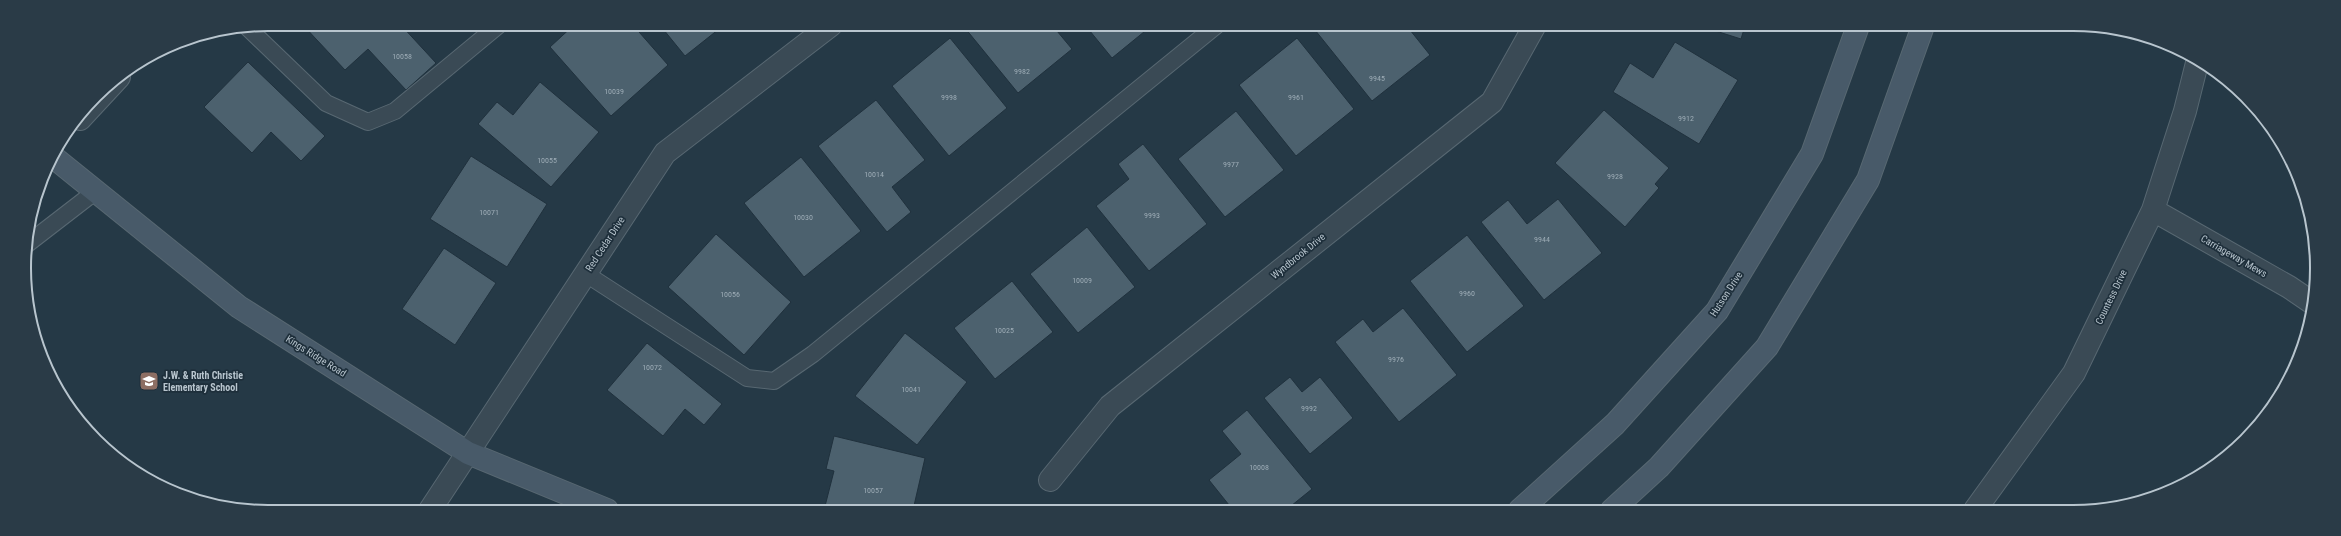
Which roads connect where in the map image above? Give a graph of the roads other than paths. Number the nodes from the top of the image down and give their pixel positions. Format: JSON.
{"nodes":[{"id":1,"x":492,"y":31,"type":"edge"},
{"id":2,"x":823,"y":31,"type":"edge"},
{"id":3,"x":1210,"y":31,"type":"edge"},
{"id":4,"x":1532,"y":31,"type":"edge"},
{"id":5,"x":1856,"y":31,"type":"edge"},
{"id":6,"x":1921,"y":31,"type":"edge"},
{"id":7,"x":252,"y":32,"type":"edge"},
{"id":8,"x":2196,"y":66,"type":"edge"},
{"id":9,"x":57,"y":160,"type":"edge"},
{"id":10,"x":96,"y":191,"type":"junction"},
{"id":11,"x":2153,"y":210,"type":"junction"},
{"id":12,"x":33,"y":240,"type":"edge"},
{"id":13,"x":586,"y":274,"type":"junction"},
{"id":14,"x":2308,"y":300,"type":"edge"},
{"id":15,"x":468,"y":453,"type":"junction"},
{"id":16,"x":1050,"y":480,"type":"dead end"},
{"id":17,"x":433,"y":505,"type":"edge"},
{"id":18,"x":595,"y":505,"type":"edge"},
{"id":19,"x":1526,"y":505,"type":"edge"},
{"id":20,"x":1618,"y":505,"type":"edge"},
{"id":21,"x":1979,"y":505,"type":"edge"}],
"edges":[{"from":1,"to":7,"type":"lane"},
{"from":2,"to":13,"type":"street","name":"Red Cedar Drive"},
{"from":3,"to":13,"type":"lane"},
{"from":4,"to":16,"type":"street","name":"Wyndbrook Drive"},
{"from":5,"to":19,"type":"street","name":"Hutson Drive"},
{"from":6,"to":20,"type":"street"},
{"from":8,"to":11,"type":"street","name":"Countess Drive"},
{"from":9,"to":10,"type":"street","name":"Kings Ridge Road"},
{"from":10,"to":12,"type":"lane"},
{"from":10,"to":15,"type":"street","name":"Kings Ridge Road"},
{"from":11,"to":14,"type":"street","name":"Carriageway Mews"},
{"from":11,"to":21,"type":"street","name":"Countess Drive"},
{"from":13,"to":15,"type":"street","name":"Red Cedar Drive"},
{"from":15,"to":17,"type":"street","name":"Red Cedar Drive"},
{"from":15,"to":18,"type":"street","name":"Kings Ridge Road"}]}
